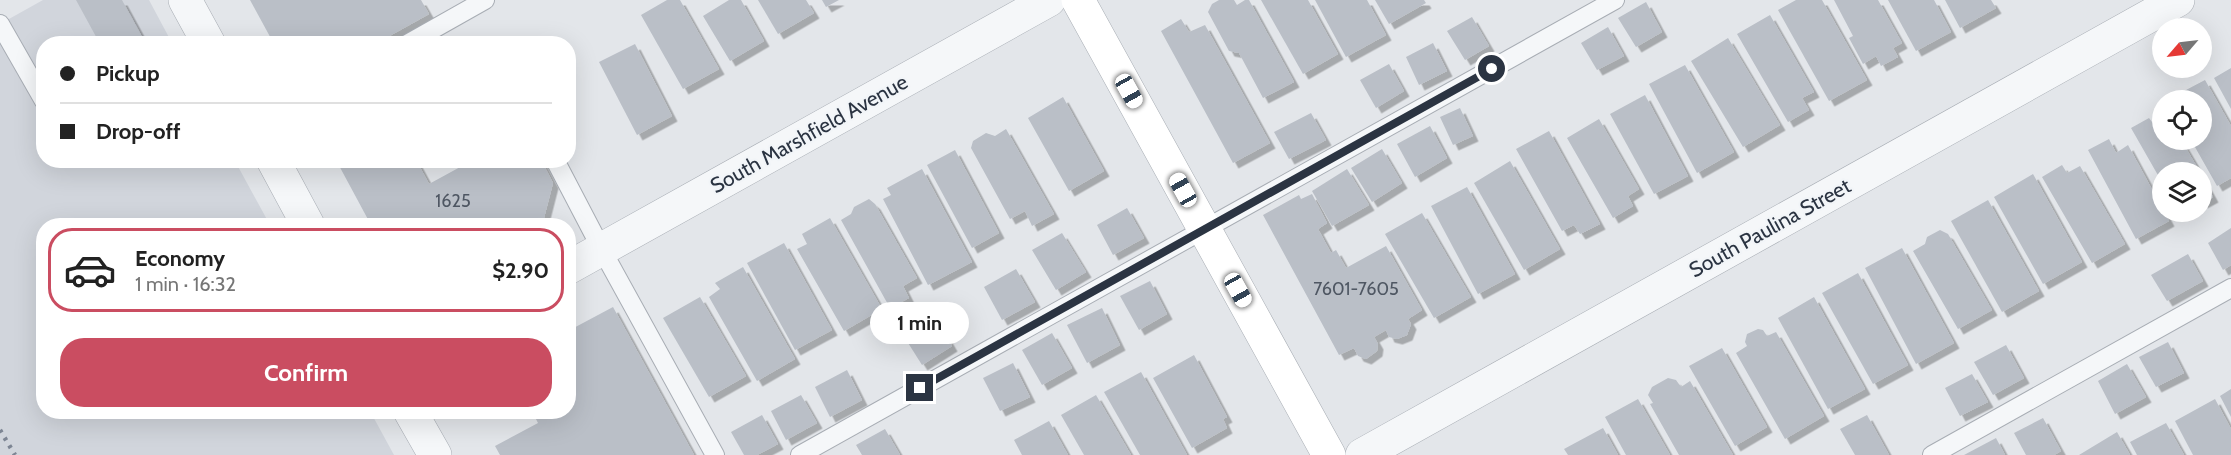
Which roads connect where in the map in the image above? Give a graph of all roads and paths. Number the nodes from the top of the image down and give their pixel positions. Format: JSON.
{"nodes":[{"id":1,"x":185,"y":0,"type":"edge"},
{"id":2,"x":485,"y":0,"type":"edge"},
{"id":3,"x":1049,"y":0,"type":"edge"},
{"id":4,"x":1078,"y":0,"type":"edge"},
{"id":5,"x":1615,"y":0,"type":"edge"},
{"id":6,"x":2178,"y":0,"type":"edge"},
{"id":7,"x":0,"y":24,"type":"edge"},
{"id":8,"x":205,"y":36,"type":"edge"},
{"id":9,"x":421,"y":36,"type":"edge"},
{"id":10,"x":36,"y":87,"type":"edge"},
{"id":11,"x":277,"y":168,"type":"edge"},
{"id":12,"x":559,"y":168,"type":"edge"},
{"id":13,"x":304,"y":218,"type":"edge"},
{"id":14,"x":1204,"y":229,"type":"junction"},
{"id":15,"x":602,"y":250,"type":"junction"},
{"id":16,"x":576,"y":264,"type":"edge"},
{"id":17,"x":2231,"y":288,"type":"edge"},
{"id":18,"x":415,"y":419,"type":"edge"},
{"id":19,"x":435,"y":455,"type":"edge"},
{"id":20,"x":715,"y":455,"type":"edge"},
{"id":21,"x":800,"y":455,"type":"edge"},
{"id":22,"x":1329,"y":455,"type":"edge"},
{"id":23,"x":1362,"y":455,"type":"edge"},
{"id":24,"x":1932,"y":455,"type":"edge"}],
"edges":[{"from":1,"to":8,"type":"street"},
{"from":2,"to":9,"type":"lane"},
{"from":3,"to":15,"type":"street","name":"South Marshfield Avenue"},
{"from":4,"to":14,"type":"street"},
{"from":5,"to":14,"type":"lane"},
{"from":6,"to":23,"type":"street","name":"South Paulina Street"},
{"from":7,"to":10,"type":"lane"},
{"from":11,"to":13,"type":"street"},
{"from":12,"to":15,"type":"lane"},
{"from":14,"to":21,"type":"lane"},
{"from":14,"to":22,"type":"street"},
{"from":15,"to":16,"type":"street","name":"South Marshfield Avenue"},
{"from":15,"to":20,"type":"lane"},
{"from":17,"to":24,"type":"lane"},
{"from":18,"to":19,"type":"street"}]}
